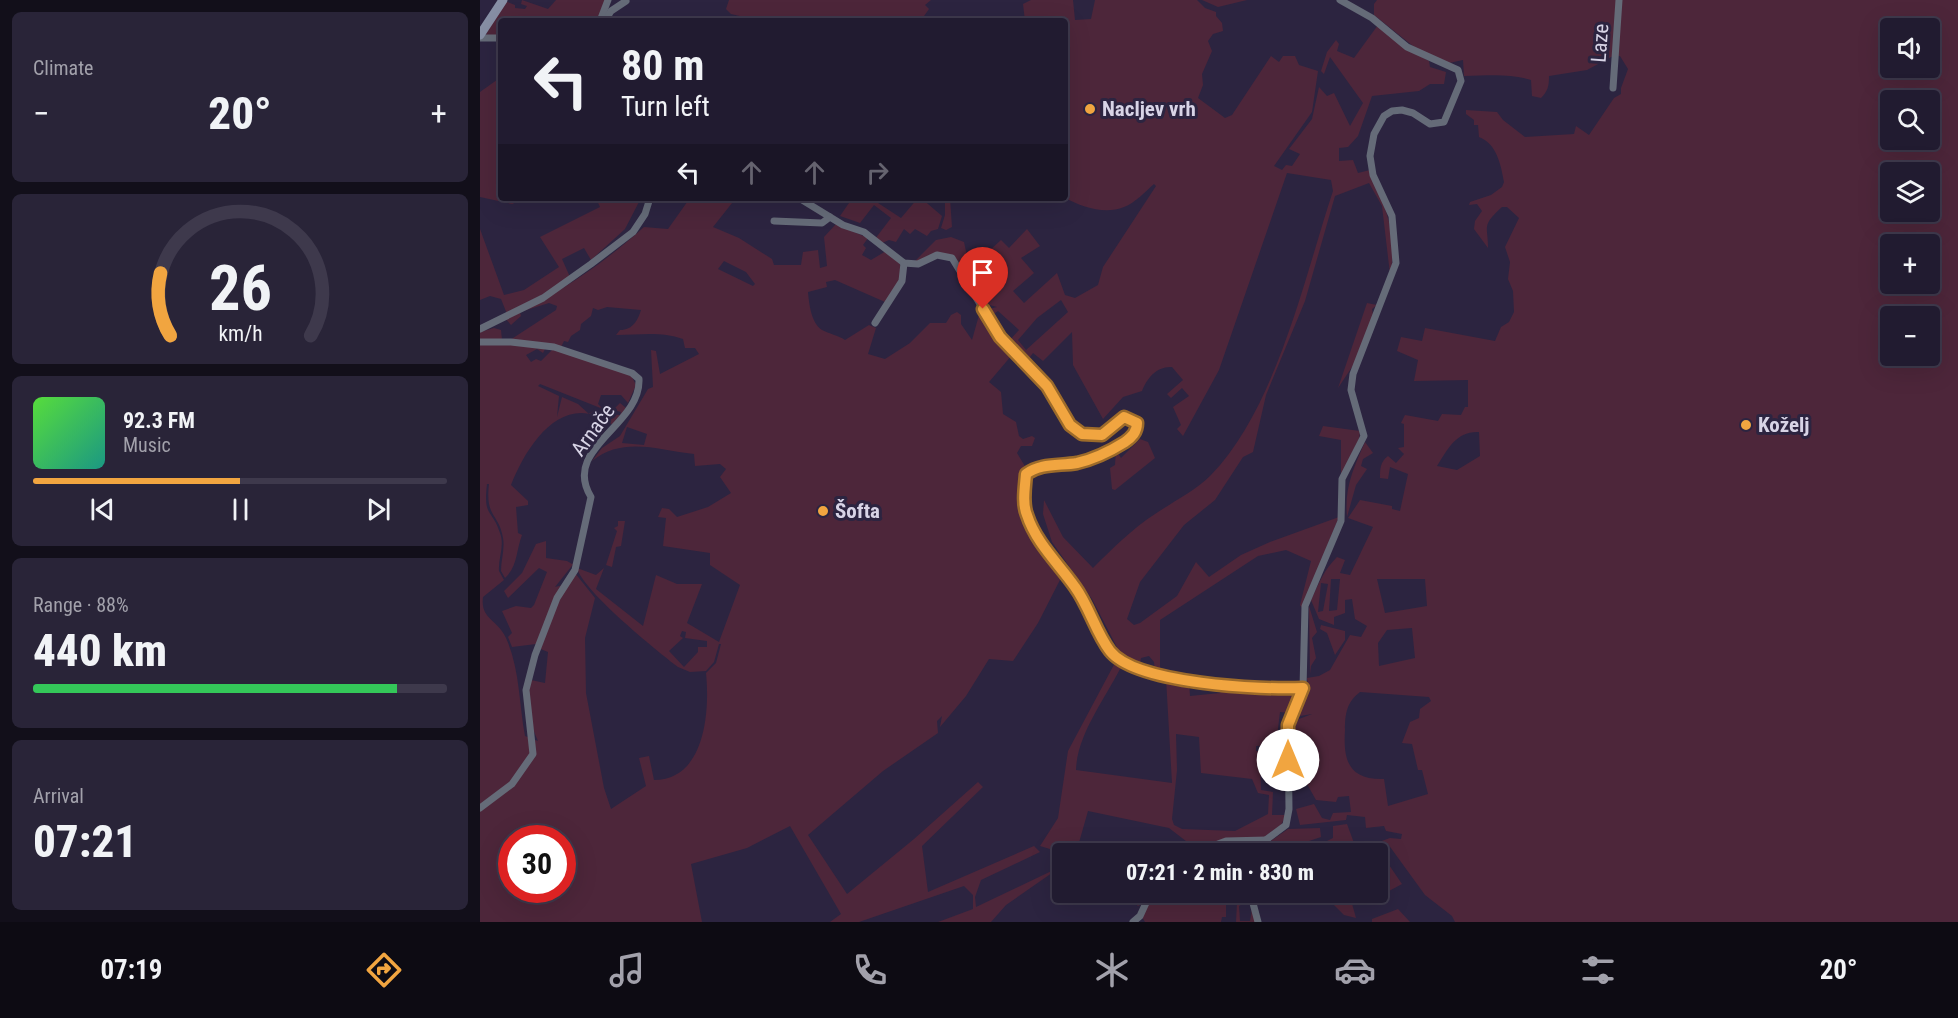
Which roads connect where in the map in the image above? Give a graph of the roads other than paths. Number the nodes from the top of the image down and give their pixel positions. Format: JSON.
{"nodes":[{"id":1,"x":503,"y":0,"type":"edge"},
{"id":2,"x":608,"y":0,"type":"edge"},
{"id":3,"x":1340,"y":0,"type":"edge"},
{"id":4,"x":1619,"y":0,"type":"edge"},
{"id":5,"x":626,"y":1,"type":"edge"},
{"id":6,"x":601,"y":18,"type":"edge"},
{"id":7,"x":607,"y":18,"type":"edge"},
{"id":8,"x":480,"y":36,"type":"edge"},
{"id":9,"x":498,"y":38,"type":"edge"},
{"id":10,"x":1613,"y":88,"type":"dead end"},
{"id":11,"x":649,"y":201,"type":"edge"},
{"id":12,"x":804,"y":201,"type":"edge"},
{"id":13,"x":830,"y":217,"type":"junction"},
{"id":14,"x":774,"y":221,"type":"dead end"},
{"id":15,"x":904,"y":263,"type":"junction"},
{"id":16,"x":875,"y":322,"type":"dead end"},
{"id":17,"x":480,"y":329,"type":"edge"},
{"id":18,"x":480,"y":342,"type":"edge"},
{"id":19,"x":1303,"y":688,"type":"junction"},
{"id":20,"x":480,"y":808,"type":"edge"},
{"id":21,"x":1267,"y":840,"type":"junction"},
{"id":22,"x":1221,"y":843,"type":"edge"},
{"id":23,"x":1265,"y":843,"type":"edge"},
{"id":24,"x":1146,"y":903,"type":"edge"},
{"id":25,"x":1253,"y":903,"type":"edge"},
{"id":26,"x":1133,"y":922,"type":"edge"},
{"id":27,"x":1258,"y":922,"type":"edge"}],
"edges":[{"from":1,"to":8,"type":"street"},
{"from":2,"to":6,"type":"street"},
{"from":3,"to":19,"type":"street"},
{"from":4,"to":10,"type":"street","name":"Laze"},
{"from":5,"to":7,"type":"street"},
{"from":8,"to":9,"type":"street"},
{"from":11,"to":17,"type":"street"},
{"from":12,"to":13,"type":"street"},
{"from":13,"to":14,"type":"street"},
{"from":13,"to":15,"type":"street"},
{"from":15,"to":16,"type":"street"},
{"from":15,"to":19,"type":"street"},
{"from":18,"to":20,"type":"street","name":"Arnače"},
{"from":19,"to":21,"type":"street"},
{"from":21,"to":22,"type":"street"},
{"from":21,"to":23,"type":"street"},
{"from":24,"to":26,"type":"street"},
{"from":25,"to":27,"type":"street"}]}
